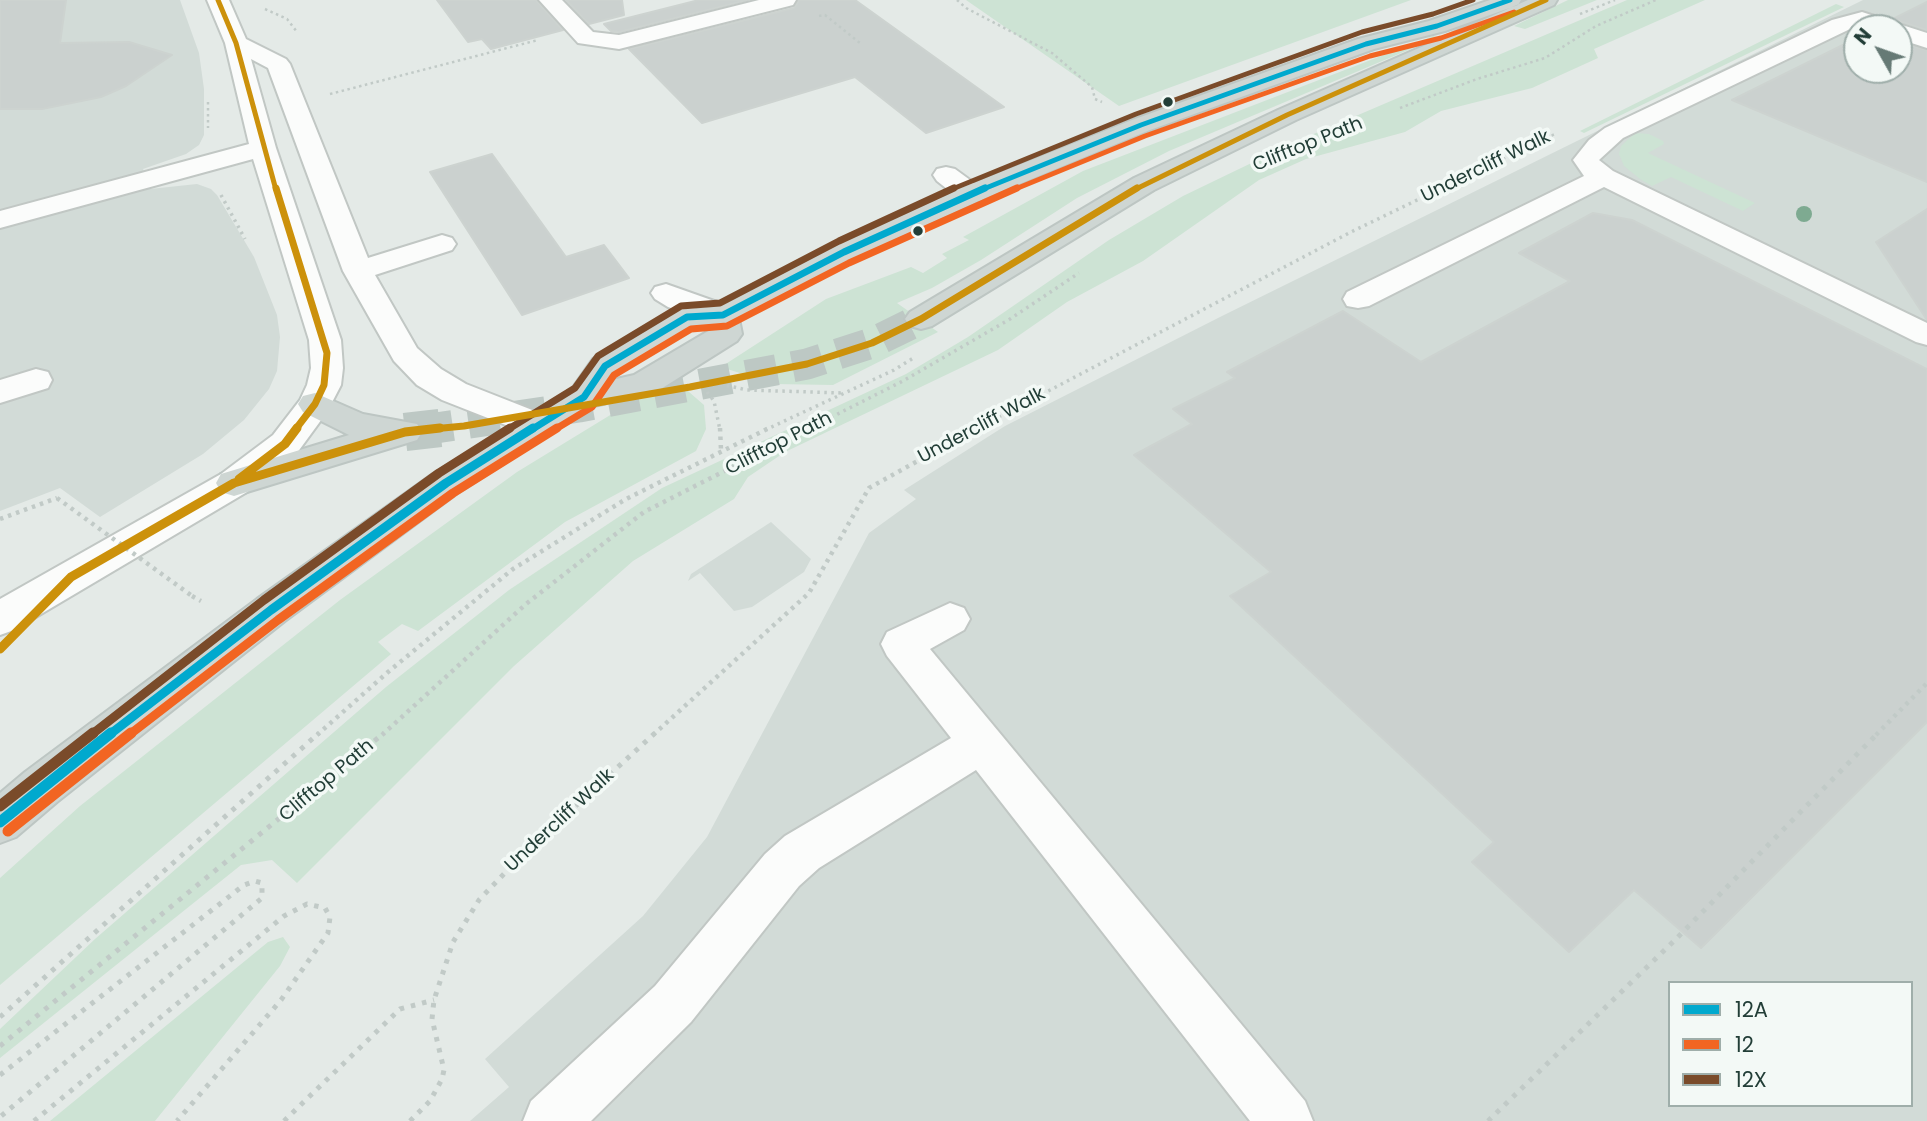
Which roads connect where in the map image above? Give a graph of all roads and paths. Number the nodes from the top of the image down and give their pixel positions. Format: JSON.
{"nodes":[{"id":1,"x":218,"y":0,"type":"edge"},
{"id":2,"x":550,"y":0,"type":"edge"},
{"id":3,"x":785,"y":0,"type":"edge"},
{"id":4,"x":957,"y":0,"type":"edge"},
{"id":5,"x":1458,"y":0,"type":"edge"},
{"id":6,"x":1510,"y":0,"type":"edge"},
{"id":7,"x":1546,"y":0,"type":"edge"},
{"id":8,"x":1615,"y":0,"type":"edge"},
{"id":9,"x":1656,"y":0,"type":"edge"},
{"id":10,"x":1577,"y":15,"type":"dead end"},
{"id":11,"x":1843,"y":24,"type":"edge"},
{"id":12,"x":576,"y":31,"type":"junction"},
{"id":13,"x":853,"y":37,"type":"dead end"},
{"id":14,"x":236,"y":43,"type":"junction"},
{"id":15,"x":860,"y":43,"type":"dead end"},
{"id":16,"x":1366,"y":44,"type":"junction"},
{"id":17,"x":330,"y":94,"type":"dead end"},
{"id":18,"x":1095,"y":99,"type":"dead end"},
{"id":19,"x":208,"y":101,"type":"dead end"},
{"id":20,"x":1391,"y":111,"type":"dead end"},
{"id":21,"x":1561,"y":131,"type":"dead end"},
{"id":22,"x":208,"y":134,"type":"dead end"},
{"id":23,"x":263,"y":148,"type":"junction"},
{"id":24,"x":946,"y":176,"type":"dead end"},
{"id":25,"x":1604,"y":177,"type":"junction"},
{"id":26,"x":215,"y":187,"type":"dead end"},
{"id":27,"x":971,"y":194,"type":"junction"},
{"id":28,"x":0,"y":220,"type":"edge"},
{"id":29,"x":247,"y":243,"type":"dead end"},
{"id":30,"x":442,"y":244,"type":"dead end"},
{"id":31,"x":358,"y":271,"type":"junction"},
{"id":32,"x":1079,"y":272,"type":"dead end"},
{"id":33,"x":666,"y":293,"type":"dead end"},
{"id":34,"x":1358,"y":299,"type":"dead end"},
{"id":35,"x":723,"y":315,"type":"junction"},
{"id":36,"x":921,"y":319,"type":"tunnel mouth"},
{"id":37,"x":1927,"y":335,"type":"edge"},
{"id":38,"x":916,"y":357,"type":"dead end"},
{"id":39,"x":36,"y":380,"type":"dead end"},
{"id":40,"x":710,"y":382,"type":"dead end"},
{"id":41,"x":706,"y":390,"type":"dead end"},
{"id":42,"x":0,"y":392,"type":"edge"},
{"id":43,"x":847,"y":393,"type":"junction"},
{"id":44,"x":315,"y":404,"type":"junction"},
{"id":45,"x":538,"y":425,"type":"junction"},
{"id":46,"x":721,"y":451,"type":"junction"},
{"id":47,"x":234,"y":483,"type":"junction"},
{"id":48,"x":0,"y":519,"type":"edge"},
{"id":49,"x":101,"y":522,"type":"dead end"},
{"id":50,"x":90,"y":529,"type":"dead end"},
{"id":51,"x":71,"y":577,"type":"junction"},
{"id":52,"x":201,"y":601,"type":"dead end"},
{"id":53,"x":0,"y":619,"type":"edge"},
{"id":54,"x":950,"y":619,"type":"dead end"},
{"id":55,"x":0,"y":649,"type":"edge"},
{"id":56,"x":1927,"y":683,"type":"edge"},
{"id":57,"x":981,"y":743,"type":"junction"},
{"id":58,"x":0,"y":822,"type":"edge"},
{"id":59,"x":435,"y":1000,"type":"junction"},
{"id":60,"x":0,"y":1017,"type":"edge"},
{"id":61,"x":0,"y":1046,"type":"edge"},
{"id":62,"x":0,"y":1075,"type":"edge"},
{"id":63,"x":0,"y":1117,"type":"edge"},
{"id":64,"x":34,"y":1121,"type":"edge"},
{"id":65,"x":177,"y":1121,"type":"edge"},
{"id":66,"x":284,"y":1121,"type":"edge"},
{"id":67,"x":410,"y":1121,"type":"edge"},
{"id":68,"x":551,"y":1121,"type":"edge"},
{"id":69,"x":1285,"y":1121,"type":"edge"},
{"id":70,"x":1488,"y":1121,"type":"edge"}],
"edges":[{"from":1,"to":14,"type":"street"},
{"from":2,"to":12,"type":"street"},
{"from":3,"to":12,"type":"street"},
{"from":4,"to":18,"type":"path"},
{"from":5,"to":16,"type":"main road"},
{"from":6,"to":16,"type":"main road"},
{"from":7,"to":36,"type":"main road"},
{"from":8,"to":10,"type":"path"},
{"from":9,"to":20,"type":"path"},
{"from":11,"to":25,"type":"street"},
{"from":12,"to":17,"type":"path"},
{"from":13,"to":15,"type":"path"},
{"from":14,"to":23,"type":"street"},
{"from":14,"to":31,"type":"street"},
{"from":16,"to":27,"type":"main road"},
{"from":19,"to":22,"type":"path"},
{"from":21,"to":59,"type":"path","name":"Undercliff Walk"},
{"from":23,"to":28,"type":"street"},
{"from":23,"to":44,"type":"street"},
{"from":24,"to":27,"type":"street"},
{"from":25,"to":34,"type":"street"},
{"from":25,"to":37,"type":"street"},
{"from":26,"to":29,"type":"path"},
{"from":27,"to":35,"type":"main road"},
{"from":30,"to":31,"type":"street"},
{"from":31,"to":45,"type":"street"},
{"from":32,"to":61,"type":"path","name":"Clifftop Path"},
{"from":33,"to":35,"type":"street"},
{"from":35,"to":45,"type":"main road"},
{"from":38,"to":43,"type":"path"},
{"from":39,"to":42,"type":"street"},
{"from":40,"to":43,"type":"path"},
{"from":41,"to":46,"type":"path"},
{"from":43,"to":46,"type":"path"},
{"from":44,"to":47,"type":"street"},
{"from":44,"to":47,"type":"main road"},
{"from":45,"to":58,"type":"main road"},
{"from":46,"to":60,"type":"path"},
{"from":47,"to":51,"type":"street"},
{"from":48,"to":52,"type":"path","bridge":true},
{"from":49,"to":50,"type":"path"},
{"from":51,"to":53,"type":"street"},
{"from":51,"to":55,"type":"street"},
{"from":54,"to":57,"type":"street"},
{"from":56,"to":70,"type":"path"},
{"from":57,"to":68,"type":"street"},
{"from":57,"to":69,"type":"street"},
{"from":59,"to":66,"type":"path"},
{"from":59,"to":67,"type":"path","name":"Undercliff Walk"},
{"from":62,"to":63,"type":"path"},
{"from":64,"to":65,"type":"path"}]}
